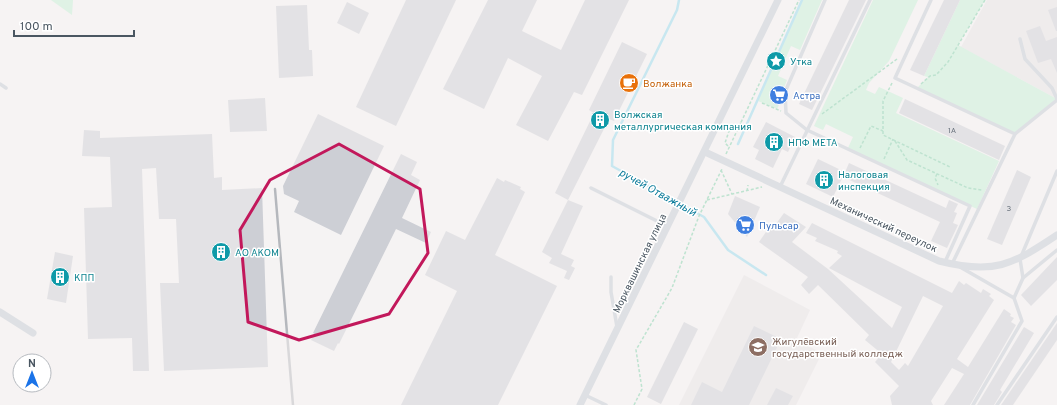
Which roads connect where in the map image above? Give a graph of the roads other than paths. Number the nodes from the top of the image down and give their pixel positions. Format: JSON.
{"nodes":[{"id":1,"x":778,"y":0,"type":"edge"},
{"id":2,"x":825,"y":0,"type":"edge"},
{"id":3,"x":870,"y":0,"type":"edge"},
{"id":4,"x":931,"y":0,"type":"edge"},
{"id":5,"x":1020,"y":40,"type":"dead end"},
{"id":6,"x":0,"y":84,"type":"edge"},
{"id":7,"x":6,"y":88,"type":"dead end"},
{"id":8,"x":1057,"y":99,"type":"edge"},
{"id":9,"x":807,"y":130,"type":"junction"},
{"id":10,"x":1015,"y":134,"type":"junction"},
{"id":11,"x":705,"y":152,"type":"junction"},
{"id":12,"x":1057,"y":171,"type":"edge"},
{"id":13,"x":777,"y":186,"type":"junction"},
{"id":14,"x":591,"y":188,"type":"dead end"},
{"id":15,"x":668,"y":227,"type":"junction"},
{"id":16,"x":1057,"y":235,"type":"edge"},
{"id":17,"x":1057,"y":250,"type":"edge"},
{"id":18,"x":1020,"y":259,"type":"junction"},
{"id":19,"x":944,"y":262,"type":"junction"},
{"id":20,"x":955,"y":265,"type":"junction"},
{"id":21,"x":611,"y":277,"type":"dead end"},
{"id":22,"x":1023,"y":278,"type":"junction"},
{"id":23,"x":1014,"y":298,"type":"junction"},
{"id":24,"x":0,"y":312,"type":"edge"},
{"id":25,"x":1057,"y":317,"type":"edge"},
{"id":26,"x":617,"y":330,"type":"junction"},
{"id":27,"x":33,"y":334,"type":"dead end"},
{"id":28,"x":585,"y":395,"type":"junction"},
{"id":29,"x":580,"y":405,"type":"edge"},
{"id":30,"x":606,"y":405,"type":"edge"},
{"id":31,"x":973,"y":405,"type":"edge"},
{"id":32,"x":997,"y":405,"type":"edge"}],
"edges":[{"from":1,"to":11,"type":"street","name":"Морквашинская улица"},
{"from":2,"to":9,"type":"lane"},
{"from":3,"to":9,"type":"lane"},
{"from":4,"to":10,"type":"lane"},
{"from":5,"to":8,"type":"lane"},
{"from":6,"to":7,"type":"lane"},
{"from":8,"to":10,"type":"lane"},
{"from":9,"to":13,"type":"lane"},
{"from":9,"to":19,"type":"lane"},
{"from":10,"to":20,"type":"lane"},
{"from":11,"to":13,"type":"street","name":"Механический переулок"},
{"from":11,"to":15,"type":"street","name":"Морквашинская улица"},
{"from":12,"to":18,"type":"lane"},
{"from":13,"to":19,"type":"street","name":"Механический переулок"},
{"from":14,"to":15,"type":"lane"},
{"from":15,"to":26,"type":"street","name":"Морквашинская улица"},
{"from":16,"to":18,"type":"street","name":"Механический переулок"},
{"from":17,"to":22,"type":"lane"},
{"from":18,"to":20,"type":"street","name":"Механический переулок"},
{"from":18,"to":22,"type":"lane"},
{"from":19,"to":20,"type":"street","name":"Механический переулок"},
{"from":20,"to":23,"type":"lane"},
{"from":21,"to":26,"type":"lane"},
{"from":22,"to":23,"type":"lane"},
{"from":23,"to":31,"type":"lane"},
{"from":24,"to":27,"type":"street"},
{"from":25,"to":32,"type":"lane"},
{"from":26,"to":28,"type":"street","name":"Морквашинская улица"},
{"from":28,"to":29,"type":"street","name":"Морквашинская улица"},
{"from":28,"to":30,"type":"lane"}]}
